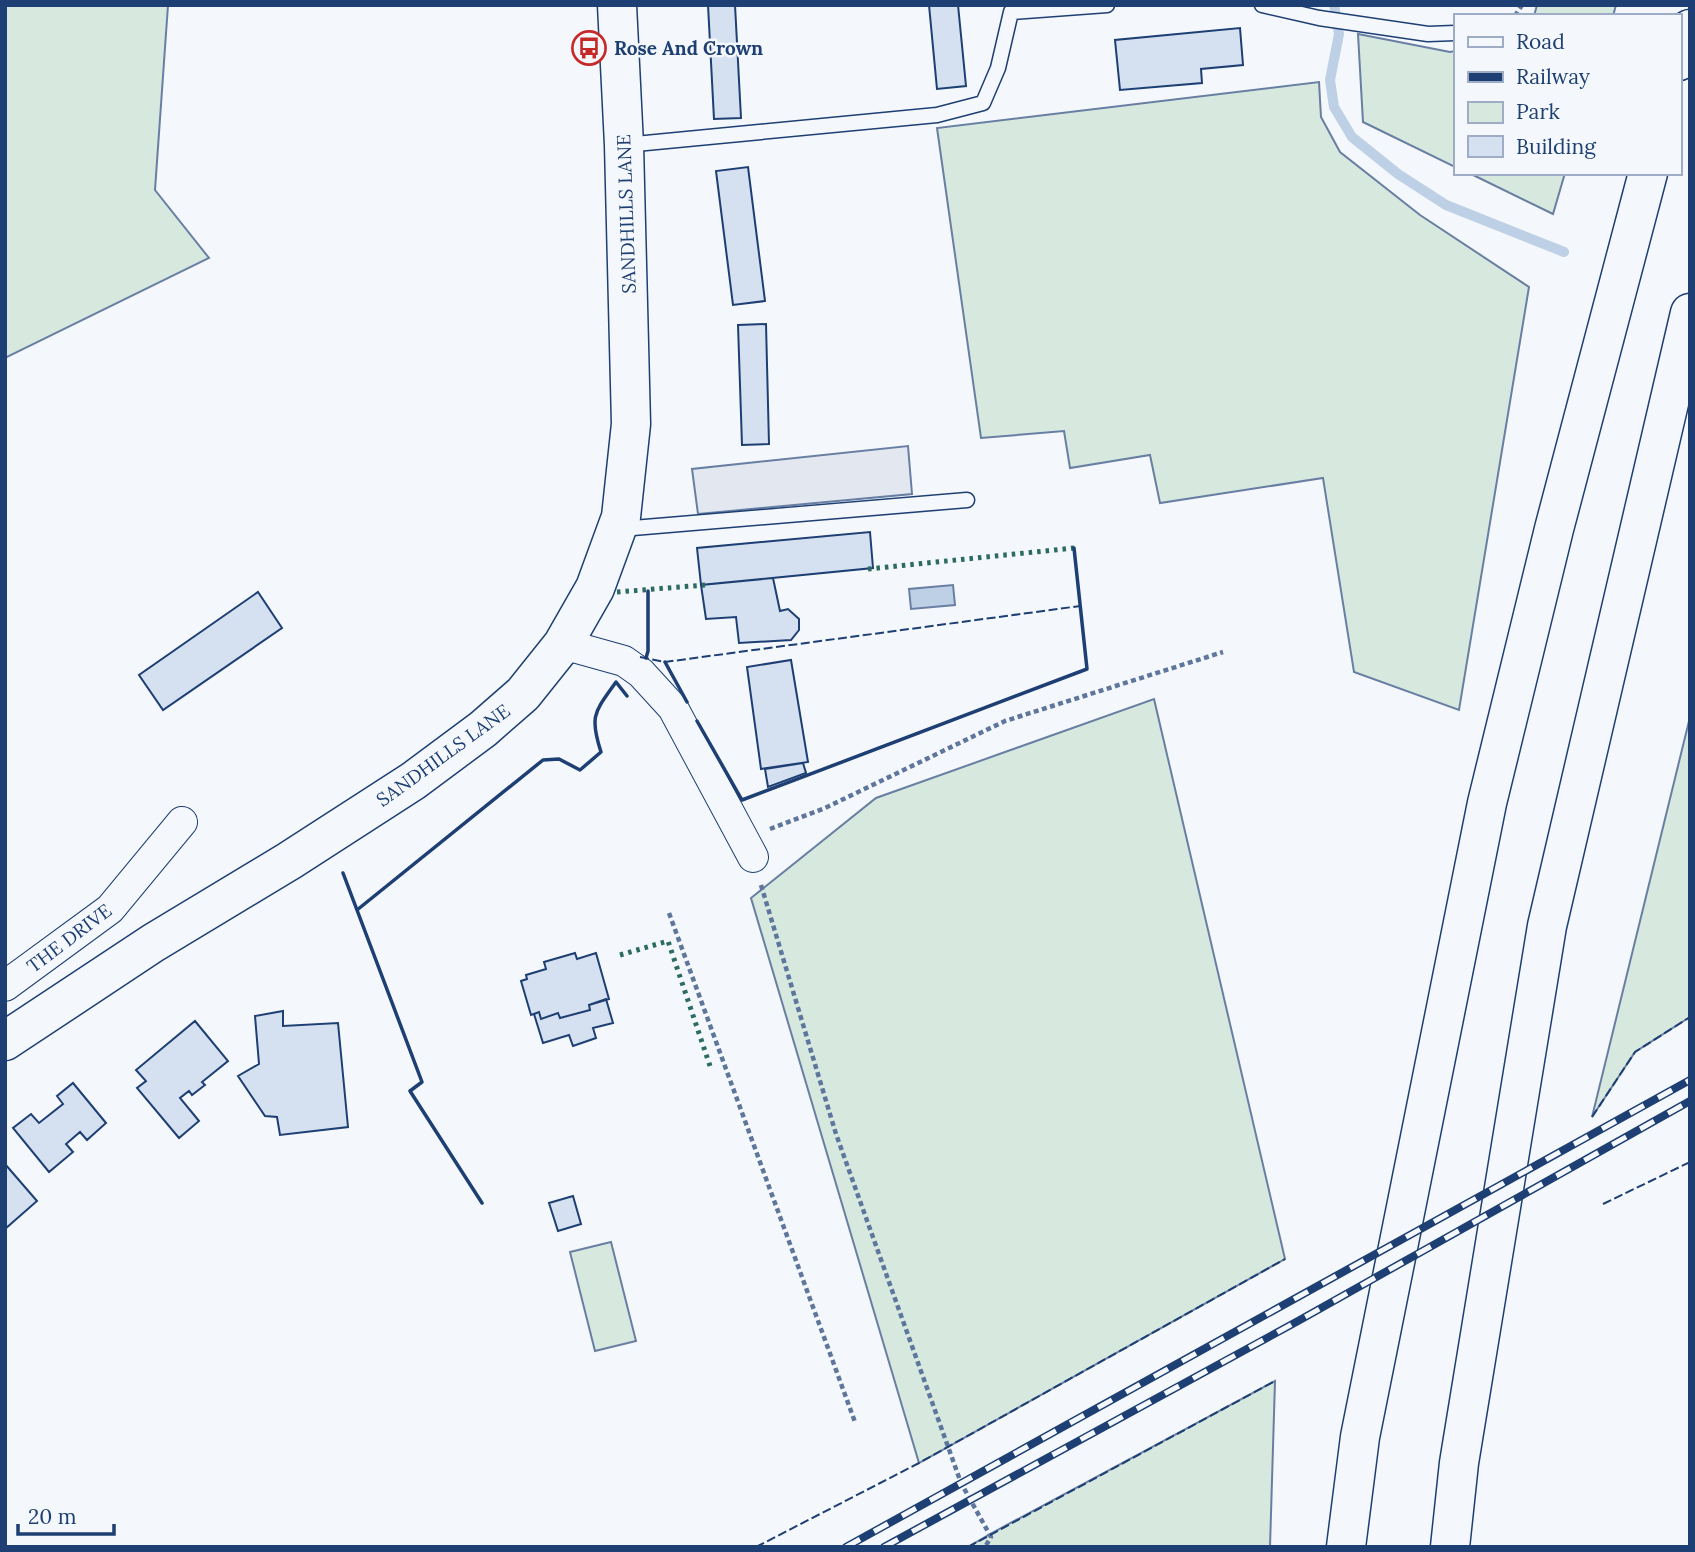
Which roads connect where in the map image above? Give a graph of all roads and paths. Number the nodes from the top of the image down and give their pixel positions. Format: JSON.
{"nodes":[{"id":1,"x":617,"y":5,"type":"edge"},
{"id":2,"x":1107,"y":5,"type":"edge"},
{"id":3,"x":1262,"y":5,"type":"edge"},
{"id":4,"x":1690,"y":29,"type":"edge"},
{"id":5,"x":1454,"y":33,"type":"edge"},
{"id":6,"x":1681,"y":55,"type":"edge"},
{"id":7,"x":624,"y":145,"type":"junction"},
{"id":8,"x":1647,"y":175,"type":"edge"},
{"id":9,"x":1690,"y":313,"type":"edge"},
{"id":10,"x":967,"y":500,"type":"dead end"},
{"id":11,"x":616,"y":529,"type":"junction"},
{"id":12,"x":563,"y":644,"type":"junction"},
{"id":13,"x":1223,"y":652,"type":"dead end"},
{"id":14,"x":182,"y":822,"type":"dead end"},
{"id":15,"x":749,"y":850,"type":"junction"},
{"id":16,"x":669,"y":913,"type":"dead end"},
{"id":17,"x":5,"y":986,"type":"edge"},
{"id":18,"x":5,"y":1041,"type":"edge"},
{"id":19,"x":855,"y":1422,"type":"dead end"},
{"id":20,"x":985,"y":1547,"type":"edge"},
{"id":21,"x":1346,"y":1547,"type":"edge"},
{"id":22,"x":1450,"y":1547,"type":"edge"}],
"edges":[{"from":1,"to":7,"type":"main road","name":"SANDHILLS LANE"},
{"from":2,"to":7,"type":"lane"},
{"from":3,"to":5,"type":"lane"},
{"from":4,"to":6,"type":"main road"},
{"from":7,"to":11,"type":"main road","name":"SANDHILLS LANE"},
{"from":8,"to":21,"type":"main road"},
{"from":9,"to":22,"type":"main road"},
{"from":10,"to":11,"type":"lane"},
{"from":11,"to":12,"type":"main road","name":"SANDHILLS LANE"},
{"from":12,"to":15,"type":"street"},
{"from":12,"to":18,"type":"main road","name":"SANDHILLS LANE"},
{"from":13,"to":15,"type":"path"},
{"from":14,"to":17,"type":"street","name":"THE DRIVE"},
{"from":15,"to":20,"type":"path"},
{"from":16,"to":19,"type":"path"}]}
